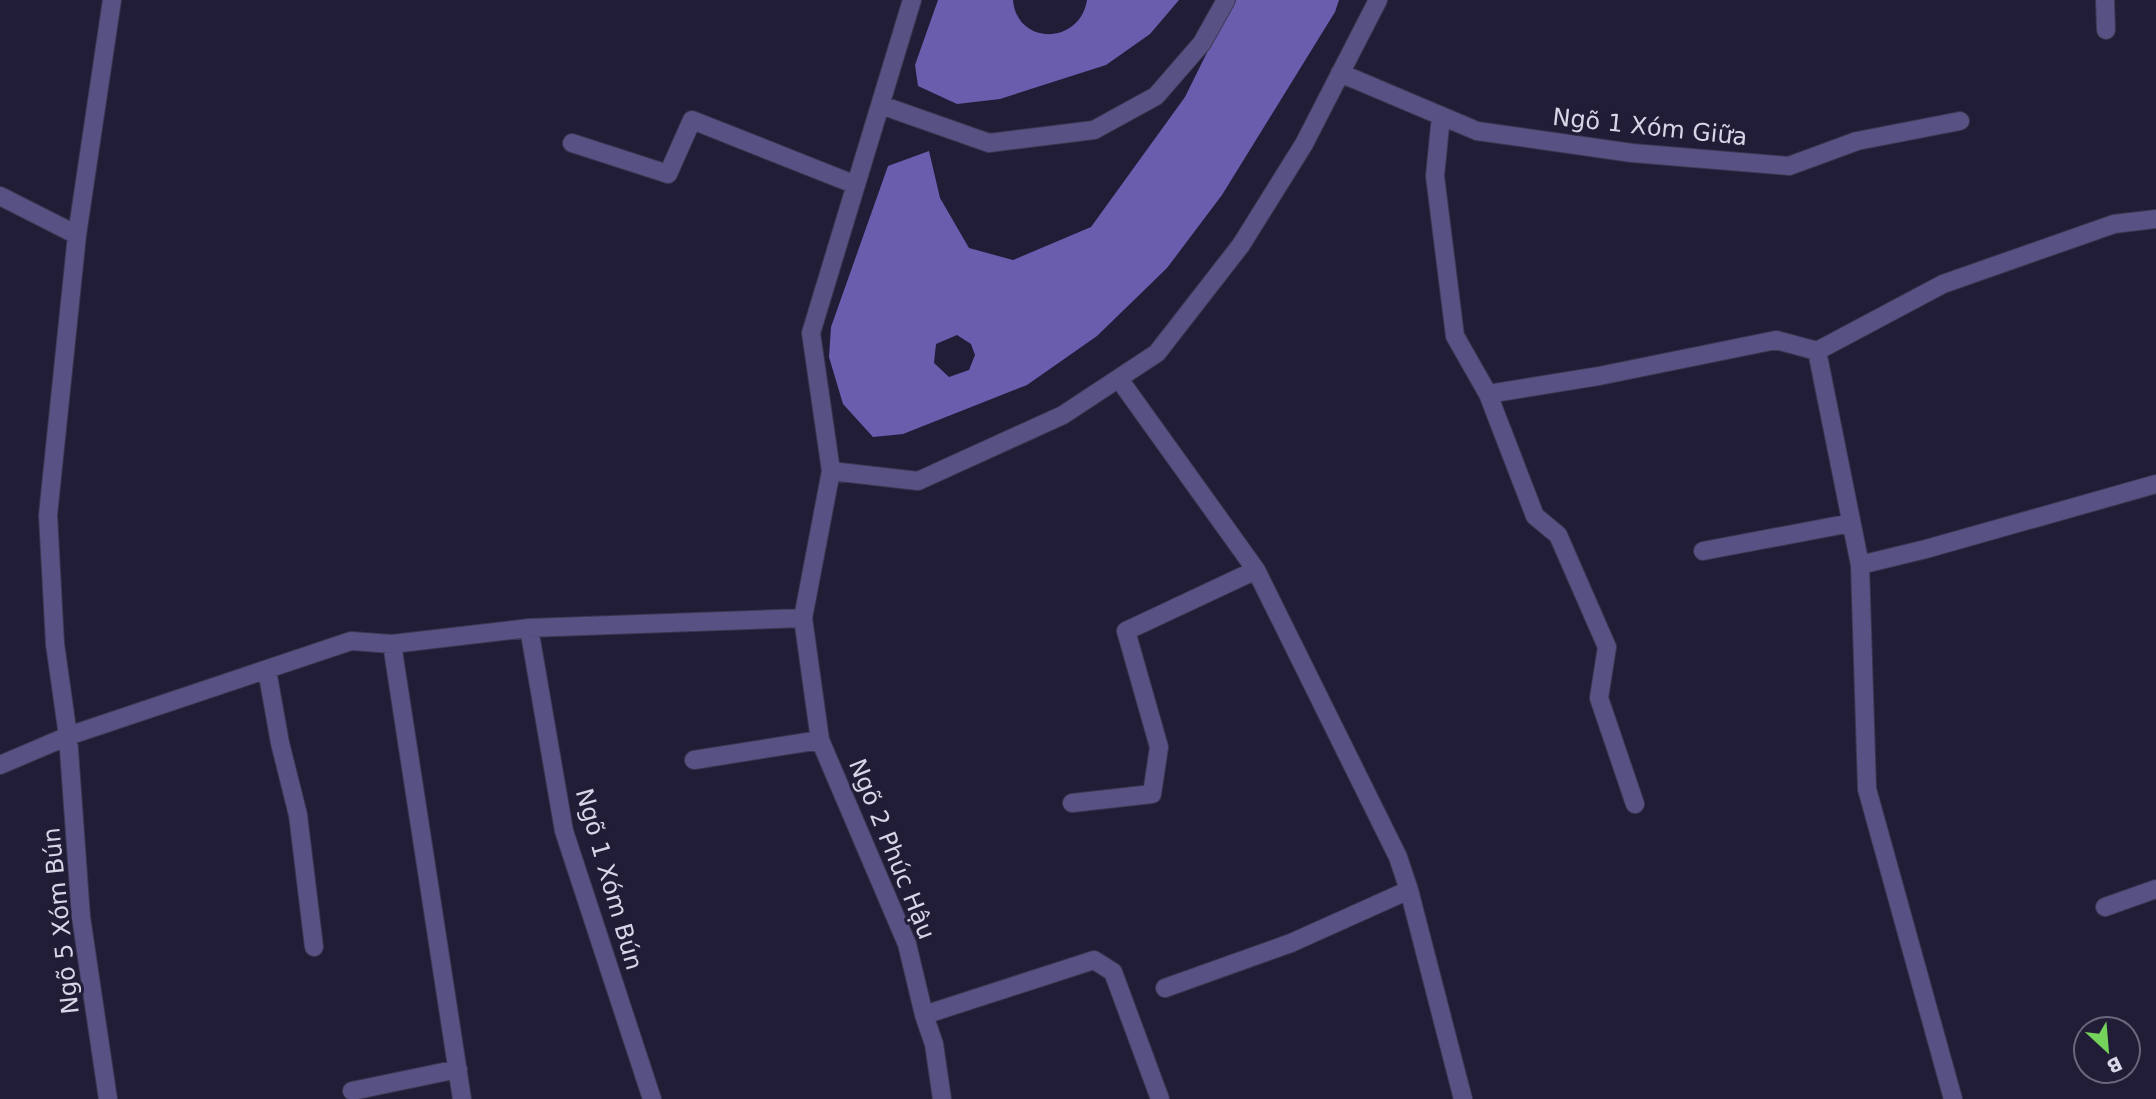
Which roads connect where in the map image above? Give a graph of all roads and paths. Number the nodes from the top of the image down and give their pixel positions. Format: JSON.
{"nodes":[{"id":1,"x":112,"y":0,"type":"edge"},
{"id":2,"x":912,"y":0,"type":"edge"},
{"id":3,"x":1226,"y":0,"type":"edge"},
{"id":4,"x":1378,"y":0,"type":"edge"},
{"id":5,"x":2105,"y":0,"type":"edge"},
{"id":6,"x":2106,"y":30,"type":"dead end"},
{"id":7,"x":1340,"y":74,"type":"junction"},
{"id":8,"x":881,"y":104,"type":"junction"},
{"id":9,"x":1441,"y":116,"type":"junction"},
{"id":10,"x":1960,"y":121,"type":"dead end"},
{"id":11,"x":572,"y":143,"type":"dead end"},
{"id":12,"x":856,"y":185,"type":"junction"},
{"id":13,"x":0,"y":196,"type":"edge"},
{"id":14,"x":2156,"y":219,"type":"edge"},
{"id":15,"x":77,"y":234,"type":"junction"},
{"id":16,"x":1817,"y":351,"type":"junction"},
{"id":17,"x":1119,"y":379,"type":"junction"},
{"id":18,"x":1488,"y":394,"type":"junction"},
{"id":19,"x":831,"y":471,"type":"junction"},
{"id":20,"x":2156,"y":484,"type":"edge"},
{"id":21,"x":1851,"y":523,"type":"junction"},
{"id":22,"x":1703,"y":551,"type":"dead end"},
{"id":23,"x":1860,"y":565,"type":"junction"},
{"id":24,"x":1256,"y":570,"type":"junction"},
{"id":25,"x":803,"y":618,"type":"junction"},
{"id":26,"x":529,"y":628,"type":"junction"},
{"id":27,"x":392,"y":644,"type":"junction"},
{"id":28,"x":267,"y":670,"type":"junction"},
{"id":29,"x":68,"y":736,"type":"junction"},
{"id":30,"x":820,"y":740,"type":"junction"},
{"id":31,"x":694,"y":760,"type":"dead end"},
{"id":32,"x":0,"y":765,"type":"edge"},
{"id":33,"x":1072,"y":803,"type":"dead end"},
{"id":34,"x":1635,"y":804,"type":"dead end"},
{"id":35,"x":2156,"y":889,"type":"edge"},
{"id":36,"x":1409,"y":890,"type":"junction"},
{"id":37,"x":2105,"y":907,"type":"dead end"},
{"id":38,"x":314,"y":947,"type":"dead end"},
{"id":39,"x":1165,"y":988,"type":"dead end"},
{"id":40,"x":924,"y":1015,"type":"junction"},
{"id":41,"x":458,"y":1069,"type":"junction"},
{"id":42,"x":352,"y":1091,"type":"dead end"},
{"id":43,"x":108,"y":1099,"type":"edge"},
{"id":44,"x":462,"y":1099,"type":"edge"},
{"id":45,"x":652,"y":1099,"type":"edge"},
{"id":46,"x":942,"y":1099,"type":"edge"},
{"id":47,"x":1160,"y":1099,"type":"edge"},
{"id":48,"x":1463,"y":1099,"type":"edge"},
{"id":49,"x":1953,"y":1099,"type":"edge"}],
"edges":[{"from":1,"to":15,"type":"street","name":"Ngõ 5 Xóm Bún"},
{"from":2,"to":8,"type":"street","name":"Ngõ 2 Phúc Hậu"},
{"from":3,"to":8,"type":"street"},
{"from":4,"to":7,"type":"street"},
{"from":5,"to":6,"type":"street"},
{"from":7,"to":9,"type":"street","name":"Ngõ 1 Xóm Giữa"},
{"from":7,"to":17,"type":"street"},
{"from":8,"to":12,"type":"street","name":"Ngõ 2 Phúc Hậu"},
{"from":9,"to":10,"type":"street","name":"Ngõ 1 Xóm Giữa"},
{"from":9,"to":18,"type":"street"},
{"from":11,"to":12,"type":"street"},
{"from":12,"to":19,"type":"street","name":"Ngõ 2 Phúc Hậu"},
{"from":13,"to":15,"type":"street"},
{"from":14,"to":16,"type":"street"},
{"from":15,"to":29,"type":"street","name":"Ngõ 5 Xóm Bún"},
{"from":16,"to":18,"type":"street"},
{"from":16,"to":21,"type":"street"},
{"from":17,"to":19,"type":"street"},
{"from":17,"to":24,"type":"street"},
{"from":18,"to":34,"type":"street"},
{"from":19,"to":25,"type":"street","name":"Ngõ 2 Phúc Hậu"},
{"from":20,"to":23,"type":"street"},
{"from":21,"to":22,"type":"street"},
{"from":21,"to":23,"type":"street"},
{"from":23,"to":49,"type":"street"},
{"from":24,"to":33,"type":"street"},
{"from":24,"to":36,"type":"street"},
{"from":25,"to":26,"type":"street"},
{"from":25,"to":30,"type":"street","name":"Ngõ 2 Phúc Hậu"},
{"from":26,"to":27,"type":"street"},
{"from":26,"to":45,"type":"street","name":"Ngõ 1 Xóm Bún"},
{"from":27,"to":28,"type":"street"},
{"from":27,"to":41,"type":"street"},
{"from":28,"to":29,"type":"street"},
{"from":28,"to":38,"type":"street"},
{"from":29,"to":32,"type":"street"},
{"from":29,"to":43,"type":"street","name":"Ngõ 5 Xóm Bún"},
{"from":30,"to":31,"type":"street"},
{"from":30,"to":40,"type":"street","name":"Ngõ 2 Phúc Hậu"},
{"from":35,"to":37,"type":"street"},
{"from":36,"to":39,"type":"street"},
{"from":36,"to":48,"type":"street"},
{"from":40,"to":46,"type":"street","name":"Ngõ 2 Phúc Hậu"},
{"from":40,"to":47,"type":"street"},
{"from":41,"to":42,"type":"street"},
{"from":41,"to":44,"type":"street"}]}
